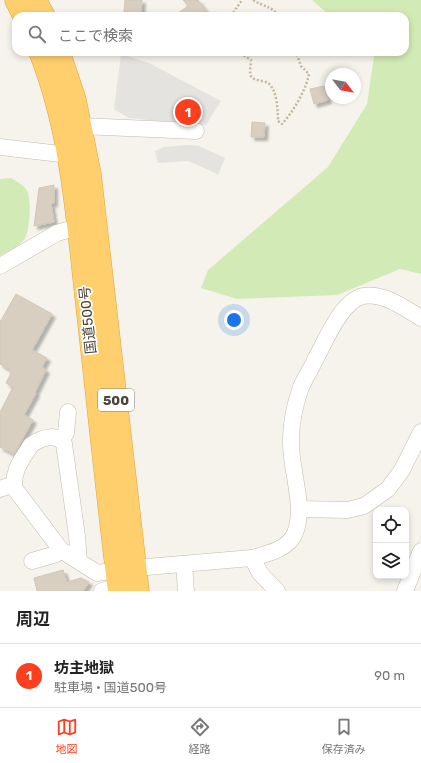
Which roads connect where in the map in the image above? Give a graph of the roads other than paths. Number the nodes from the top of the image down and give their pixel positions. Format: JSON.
{"nodes":[{"id":1,"x":16,"y":0,"type":"edge"},
{"id":2,"x":35,"y":0,"type":"edge"},
{"id":3,"x":22,"y":12,"type":"edge"},
{"id":4,"x":42,"y":12,"type":"edge"},
{"id":5,"x":42,"y":56,"type":"edge"},
{"id":6,"x":60,"y":56,"type":"edge"},
{"id":7,"x":72,"y":128,"type":"junction"},
{"id":8,"x":196,"y":131,"type":"dead end"},
{"id":9,"x":0,"y":147,"type":"edge"},
{"id":10,"x":69,"y":155,"type":"junction"},
{"id":11,"x":78,"y":227,"type":"junction"},
{"id":12,"x":0,"y":266,"type":"edge"},
{"id":13,"x":421,"y":318,"type":"edge"},
{"id":14,"x":68,"y":412,"type":"dead end"},
{"id":15,"x":421,"y":432,"type":"edge"},
{"id":16,"x":61,"y":440,"type":"junction"},
{"id":17,"x":7,"y":486,"type":"edge"},
{"id":18,"x":299,"y":509,"type":"junction"},
{"id":19,"x":279,"y":549,"type":"junction"},
{"id":20,"x":61,"y":550,"type":"junction"},
{"id":21,"x":421,"y":551,"type":"edge"},
{"id":22,"x":252,"y":558,"type":"junction"},
{"id":23,"x":32,"y":561,"type":"dead end"},
{"id":24,"x":79,"y":561,"type":"junction"},
{"id":25,"x":184,"y":564,"type":"junction"},
{"id":26,"x":267,"y":579,"type":"junction"},
{"id":27,"x":123,"y":583,"type":"edge"},
{"id":28,"x":186,"y":591,"type":"edge"},
{"id":29,"x":277,"y":591,"type":"edge"},
{"id":30,"x":405,"y":591,"type":"edge"}],
"edges":[{"from":1,"to":3,"type":"highway"},
{"from":2,"to":4,"type":"highway"},
{"from":5,"to":7,"type":"highway","name":"国道500号","number":"500"},
{"from":6,"to":7,"type":"highway","name":"国道500号","number":"500"},
{"from":7,"to":8,"type":"street"},
{"from":7,"to":10,"type":"highway","name":"国道500号","number":"500"},
{"from":7,"to":27,"type":"highway","name":"国道500号","number":"500"},
{"from":9,"to":10,"type":"street"},
{"from":10,"to":11,"type":"highway","name":"国道500号","number":"500"},
{"from":11,"to":12,"type":"street"},
{"from":11,"to":27,"type":"highway","name":"国道500号","number":"500"},
{"from":13,"to":18,"type":"street"},
{"from":14,"to":16,"type":"street"},
{"from":15,"to":18,"type":"street"},
{"from":16,"to":17,"type":"street"},
{"from":16,"to":24,"type":"street"},
{"from":17,"to":20,"type":"street"},
{"from":18,"to":19,"type":"street"},
{"from":19,"to":22,"type":"street"},
{"from":19,"to":26,"type":"street"},
{"from":20,"to":23,"type":"street"},
{"from":20,"to":24,"type":"street"},
{"from":21,"to":30,"type":"street"},
{"from":22,"to":25,"type":"street"},
{"from":22,"to":26,"type":"street"},
{"from":24,"to":27,"type":"street"},
{"from":25,"to":27,"type":"street"},
{"from":25,"to":28,"type":"street"},
{"from":26,"to":29,"type":"street"}]}
